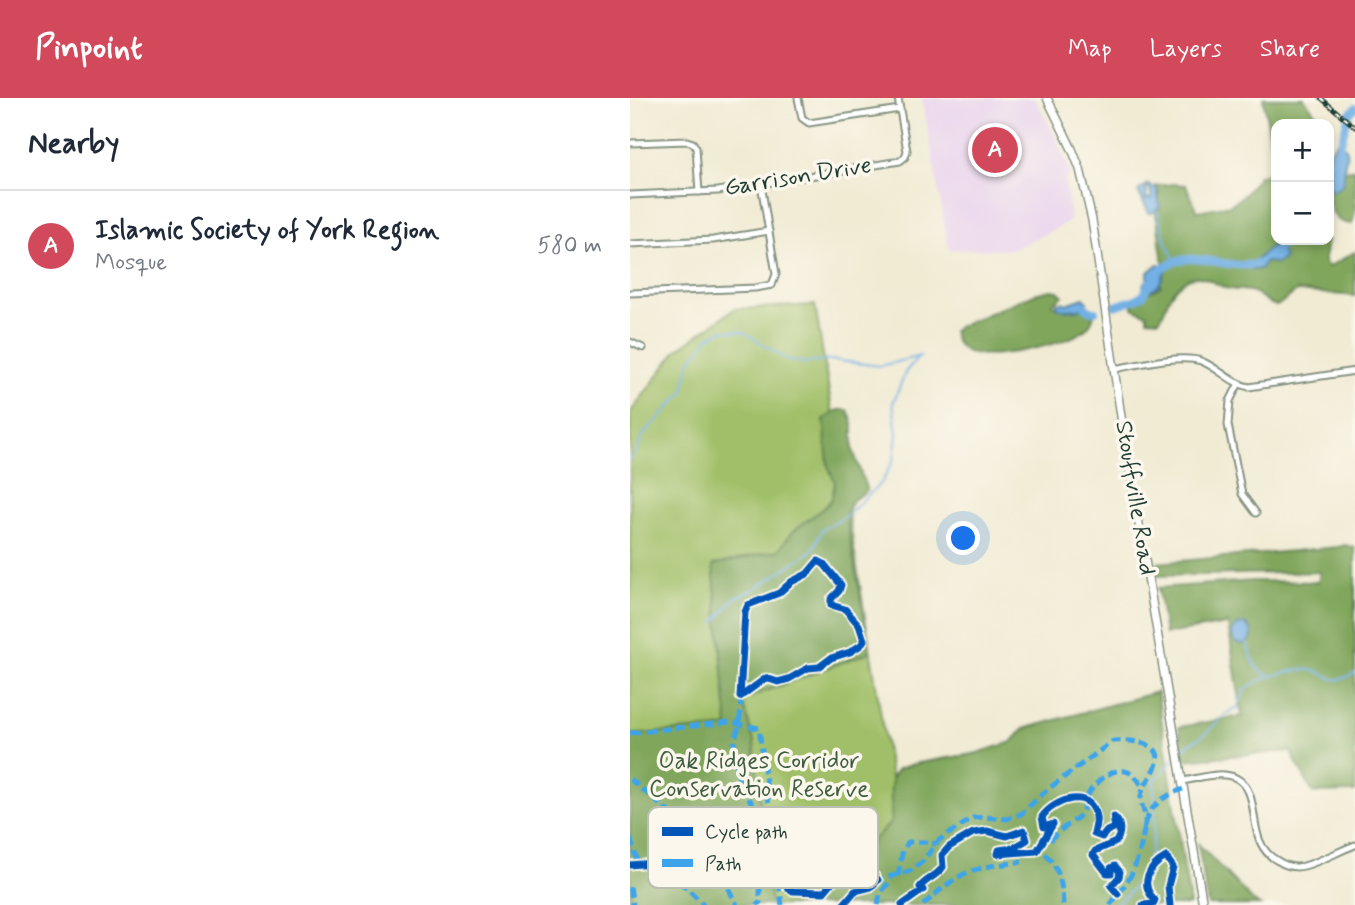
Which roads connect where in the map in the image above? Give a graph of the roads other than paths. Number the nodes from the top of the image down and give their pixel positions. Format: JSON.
{"nodes":[{"id":1,"x":798,"y":98,"type":"edge"},
{"id":2,"x":898,"y":98,"type":"edge"},
{"id":3,"x":1046,"y":98,"type":"edge"},
{"id":4,"x":900,"y":109,"type":"junction"},
{"id":5,"x":630,"y":143,"type":"edge"},
{"id":6,"x":761,"y":184,"type":"junction"},
{"id":7,"x":699,"y":192,"type":"junction"},
{"id":8,"x":630,"y":195,"type":"edge"},
{"id":9,"x":769,"y":231,"type":"junction"},
{"id":10,"x":630,"y":244,"type":"edge"},
{"id":11,"x":630,"y":293,"type":"edge"},
{"id":12,"x":630,"y":342,"type":"edge"},
{"id":13,"x":643,"y":348,"type":"dead end"},
{"id":14,"x":1114,"y":369,"type":"junction"},
{"id":15,"x":1355,"y":371,"type":"edge"},
{"id":16,"x":1238,"y":385,"type":"junction"},
{"id":17,"x":1256,"y":513,"type":"dead end"},
{"id":18,"x":1182,"y":781,"type":"junction"},
{"id":19,"x":1355,"y":845,"type":"edge"},
{"id":20,"x":1203,"y":905,"type":"edge"}],
"edges":[{"from":1,"to":4,"type":"street"},
{"from":2,"to":4,"type":"street","name":"Garrison Drive"},
{"from":3,"to":14,"type":"main road","name":"Stouffville Road"},
{"from":4,"to":6,"type":"street","name":"Garrison Drive"},
{"from":5,"to":7,"type":"street"},
{"from":6,"to":7,"type":"street","name":"Garrison Drive"},
{"from":6,"to":9,"type":"street"},
{"from":7,"to":8,"type":"street","name":"Garrison Drive"},
{"from":9,"to":10,"type":"street"},
{"from":9,"to":11,"type":"street"},
{"from":12,"to":13,"type":"street"},
{"from":14,"to":16,"type":"street"},
{"from":14,"to":18,"type":"main road","name":"Stouffville Road"},
{"from":15,"to":16,"type":"street"},
{"from":16,"to":17,"type":"street"},
{"from":18,"to":19,"type":"street"},
{"from":18,"to":20,"type":"main road","name":"Stouffville Road"}]}
